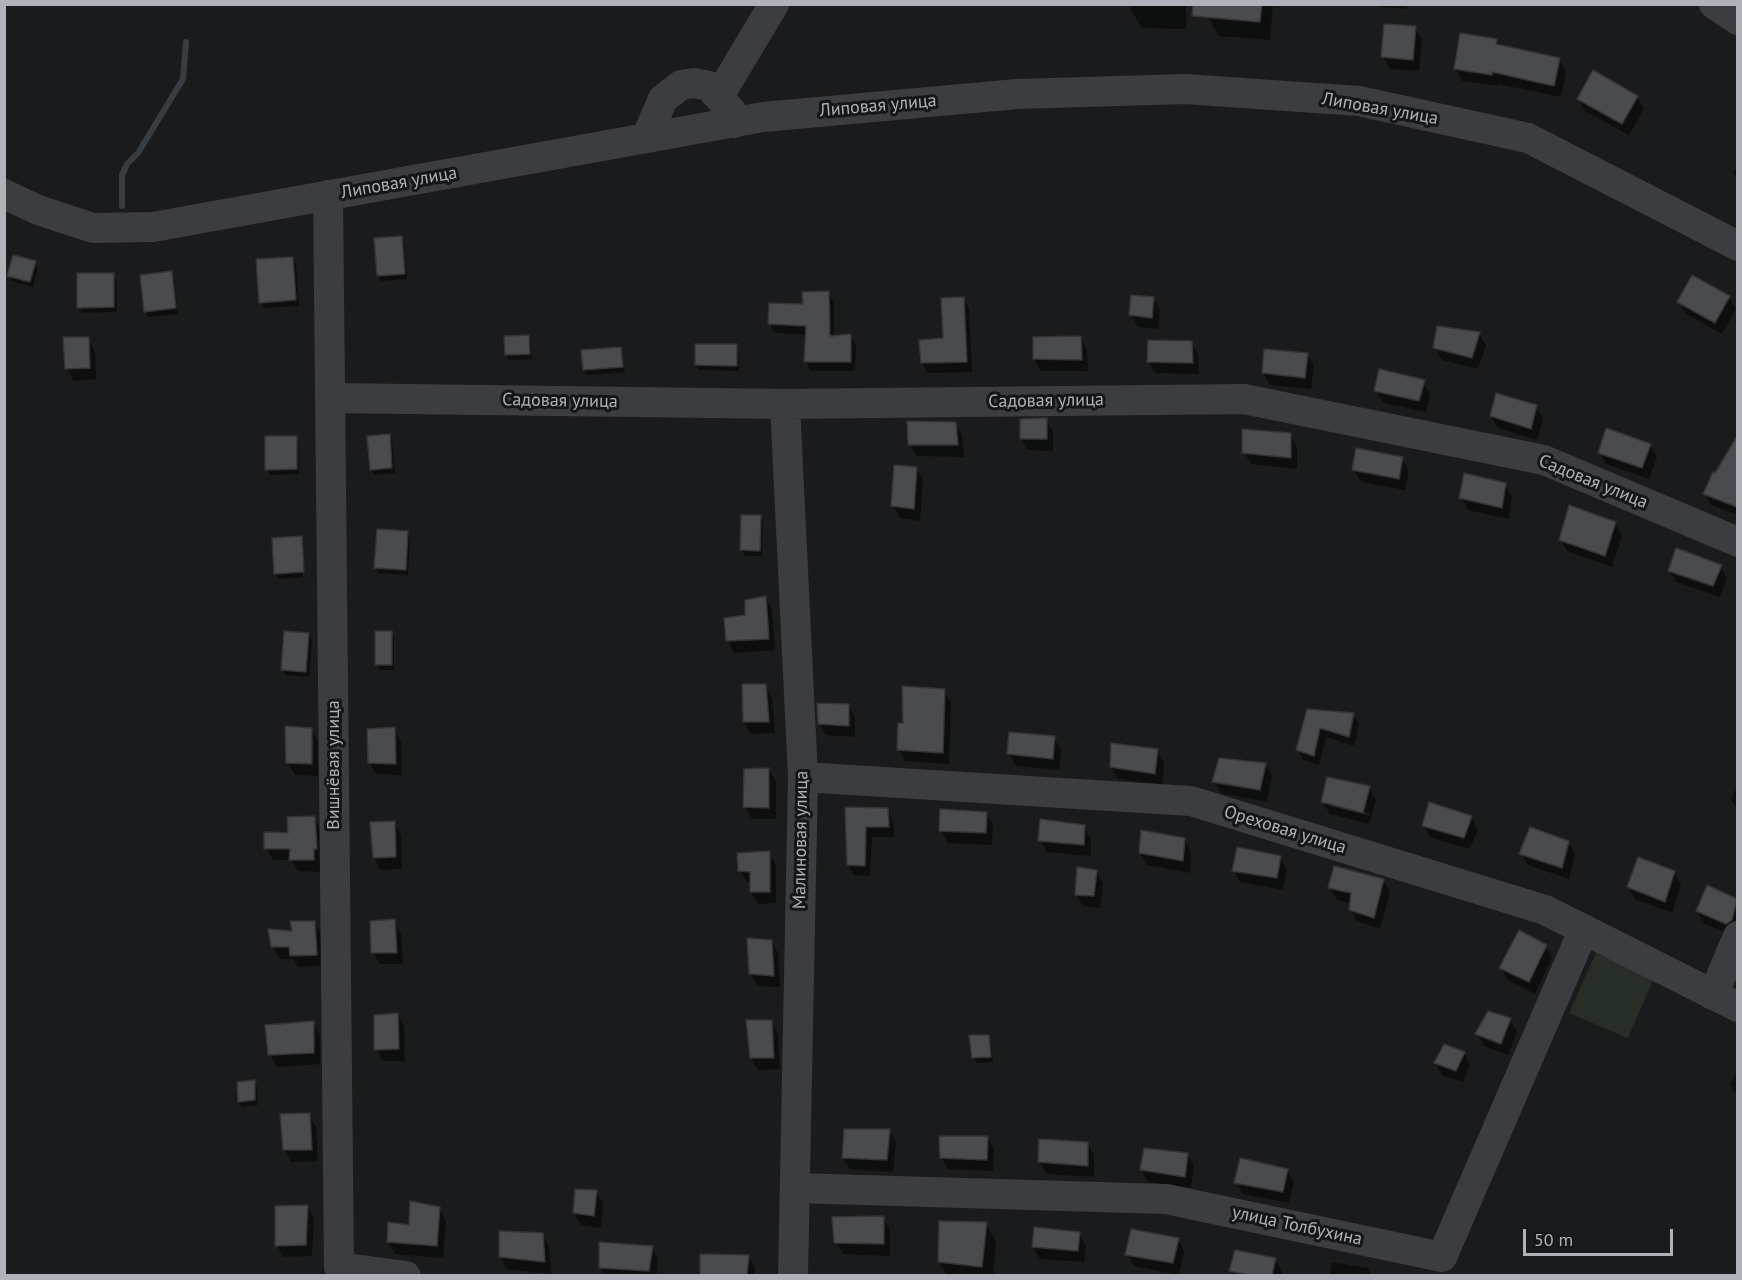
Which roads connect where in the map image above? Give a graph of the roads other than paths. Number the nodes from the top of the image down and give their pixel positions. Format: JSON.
{"nodes":[{"id":1,"x":774,"y":4,"type":"edge"},
{"id":2,"x":1714,"y":4,"type":"edge"},
{"id":3,"x":1737,"y":20,"type":"edge"},
{"id":4,"x":719,"y":96,"type":"junction"},
{"id":5,"x":734,"y":123,"type":"junction"},
{"id":6,"x":646,"y":138,"type":"junction"},
{"id":7,"x":4,"y":194,"type":"edge"},
{"id":8,"x":328,"y":195,"type":"junction"},
{"id":9,"x":1737,"y":246,"type":"edge"},
{"id":10,"x":331,"y":398,"type":"junction"},
{"id":11,"x":785,"y":404,"type":"junction"},
{"id":12,"x":1737,"y":542,"type":"edge"},
{"id":13,"x":803,"y":777,"type":"junction"},
{"id":14,"x":1584,"y":929,"type":"junction"},
{"id":15,"x":1737,"y":936,"type":"edge"},
{"id":16,"x":1725,"y":1001,"type":"edge"},
{"id":17,"x":795,"y":1188,"type":"junction"},
{"id":18,"x":406,"y":1275,"type":"edge"},
{"id":19,"x":793,"y":1275,"type":"edge"}],
"edges":[{"from":1,"to":4,"type":"street"},
{"from":2,"to":3,"type":"street"},
{"from":4,"to":5,"type":"street"},
{"from":4,"to":6,"type":"street"},
{"from":5,"to":6,"type":"street","name":"Липовая улица"},
{"from":5,"to":9,"type":"street","name":"Липовая улица"},
{"from":6,"to":8,"type":"street","name":"Липовая улица"},
{"from":7,"to":8,"type":"street","name":"Липовая улица"},
{"from":8,"to":10,"type":"street","name":"Вишнёвая улица"},
{"from":10,"to":11,"type":"street","name":"Садовая улица"},
{"from":10,"to":18,"type":"street","name":"Вишнёвая улица"},
{"from":11,"to":12,"type":"street","name":"Садовая улица"},
{"from":11,"to":13,"type":"street","name":"Малиновая улица"},
{"from":13,"to":14,"type":"street","name":"Ореховая улица"},
{"from":13,"to":17,"type":"street","name":"Малиновая улица"},
{"from":14,"to":16,"type":"street","name":"Ореховая улица"},
{"from":14,"to":17,"type":"street","name":"улица Толбухина"},
{"from":15,"to":16,"type":"street"},
{"from":17,"to":19,"type":"street","name":"Малиновая улица"}]}
